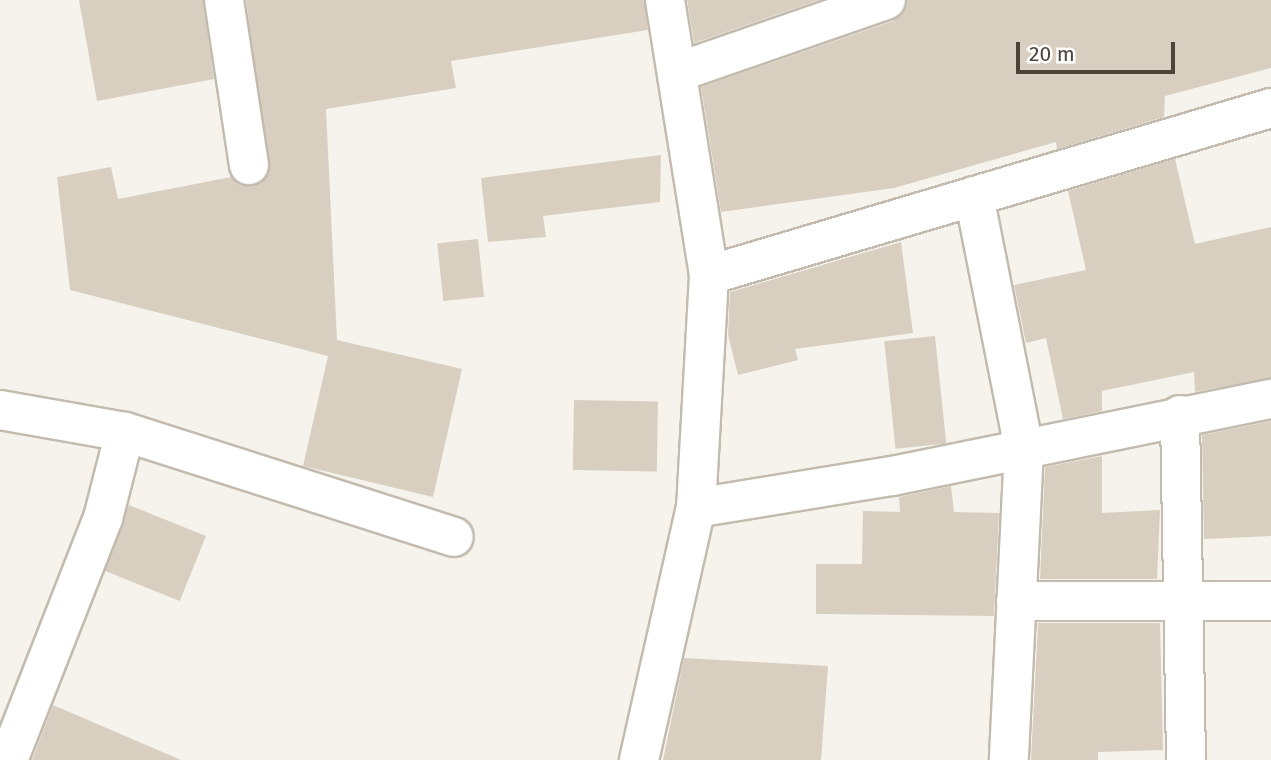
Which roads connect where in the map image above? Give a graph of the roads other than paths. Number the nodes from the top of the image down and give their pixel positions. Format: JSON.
{"nodes":[{"id":1,"x":224,"y":0,"type":"edge"},
{"id":2,"x":665,"y":0,"type":"edge"},
{"id":3,"x":886,"y":0,"type":"edge"},
{"id":4,"x":678,"y":72,"type":"junction"},
{"id":5,"x":1271,"y":108,"type":"edge"},
{"id":6,"x":249,"y":165,"type":"dead end"},
{"id":7,"x":974,"y":196,"type":"junction"},
{"id":8,"x":709,"y":275,"type":"junction"},
{"id":9,"x":1271,"y":399,"type":"edge"},
{"id":10,"x":0,"y":410,"type":"edge"},
{"id":11,"x":1180,"y":415,"type":"junction"},
{"id":12,"x":125,"y":432,"type":"junction"},
{"id":13,"x":1024,"y":449,"type":"junction"},
{"id":14,"x":696,"y":508,"type":"junction"},
{"id":15,"x":454,"y":537,"type":"dead end"},
{"id":16,"x":1016,"y":601,"type":"junction"},
{"id":17,"x":1183,"y":601,"type":"junction"},
{"id":18,"x":1271,"y":601,"type":"edge"},
{"id":19,"x":8,"y":760,"type":"edge"},
{"id":20,"x":639,"y":760,"type":"edge"},
{"id":21,"x":1009,"y":760,"type":"edge"},
{"id":22,"x":1186,"y":760,"type":"edge"}],
"edges":[{"from":1,"to":6,"type":"street"},
{"from":2,"to":4,"type":"street"},
{"from":3,"to":4,"type":"street"},
{"from":4,"to":8,"type":"street"},
{"from":5,"to":7,"type":"street"},
{"from":7,"to":8,"type":"street"},
{"from":7,"to":13,"type":"street"},
{"from":8,"to":14,"type":"street"},
{"from":9,"to":11,"type":"street"},
{"from":10,"to":12,"type":"street"},
{"from":11,"to":13,"type":"street"},
{"from":11,"to":17,"type":"street"},
{"from":12,"to":15,"type":"street"},
{"from":12,"to":19,"type":"street"},
{"from":13,"to":14,"type":"street"},
{"from":13,"to":16,"type":"street"},
{"from":14,"to":20,"type":"street"},
{"from":16,"to":17,"type":"street"},
{"from":16,"to":21,"type":"street"},
{"from":17,"to":18,"type":"street"},
{"from":17,"to":22,"type":"street"}]}
